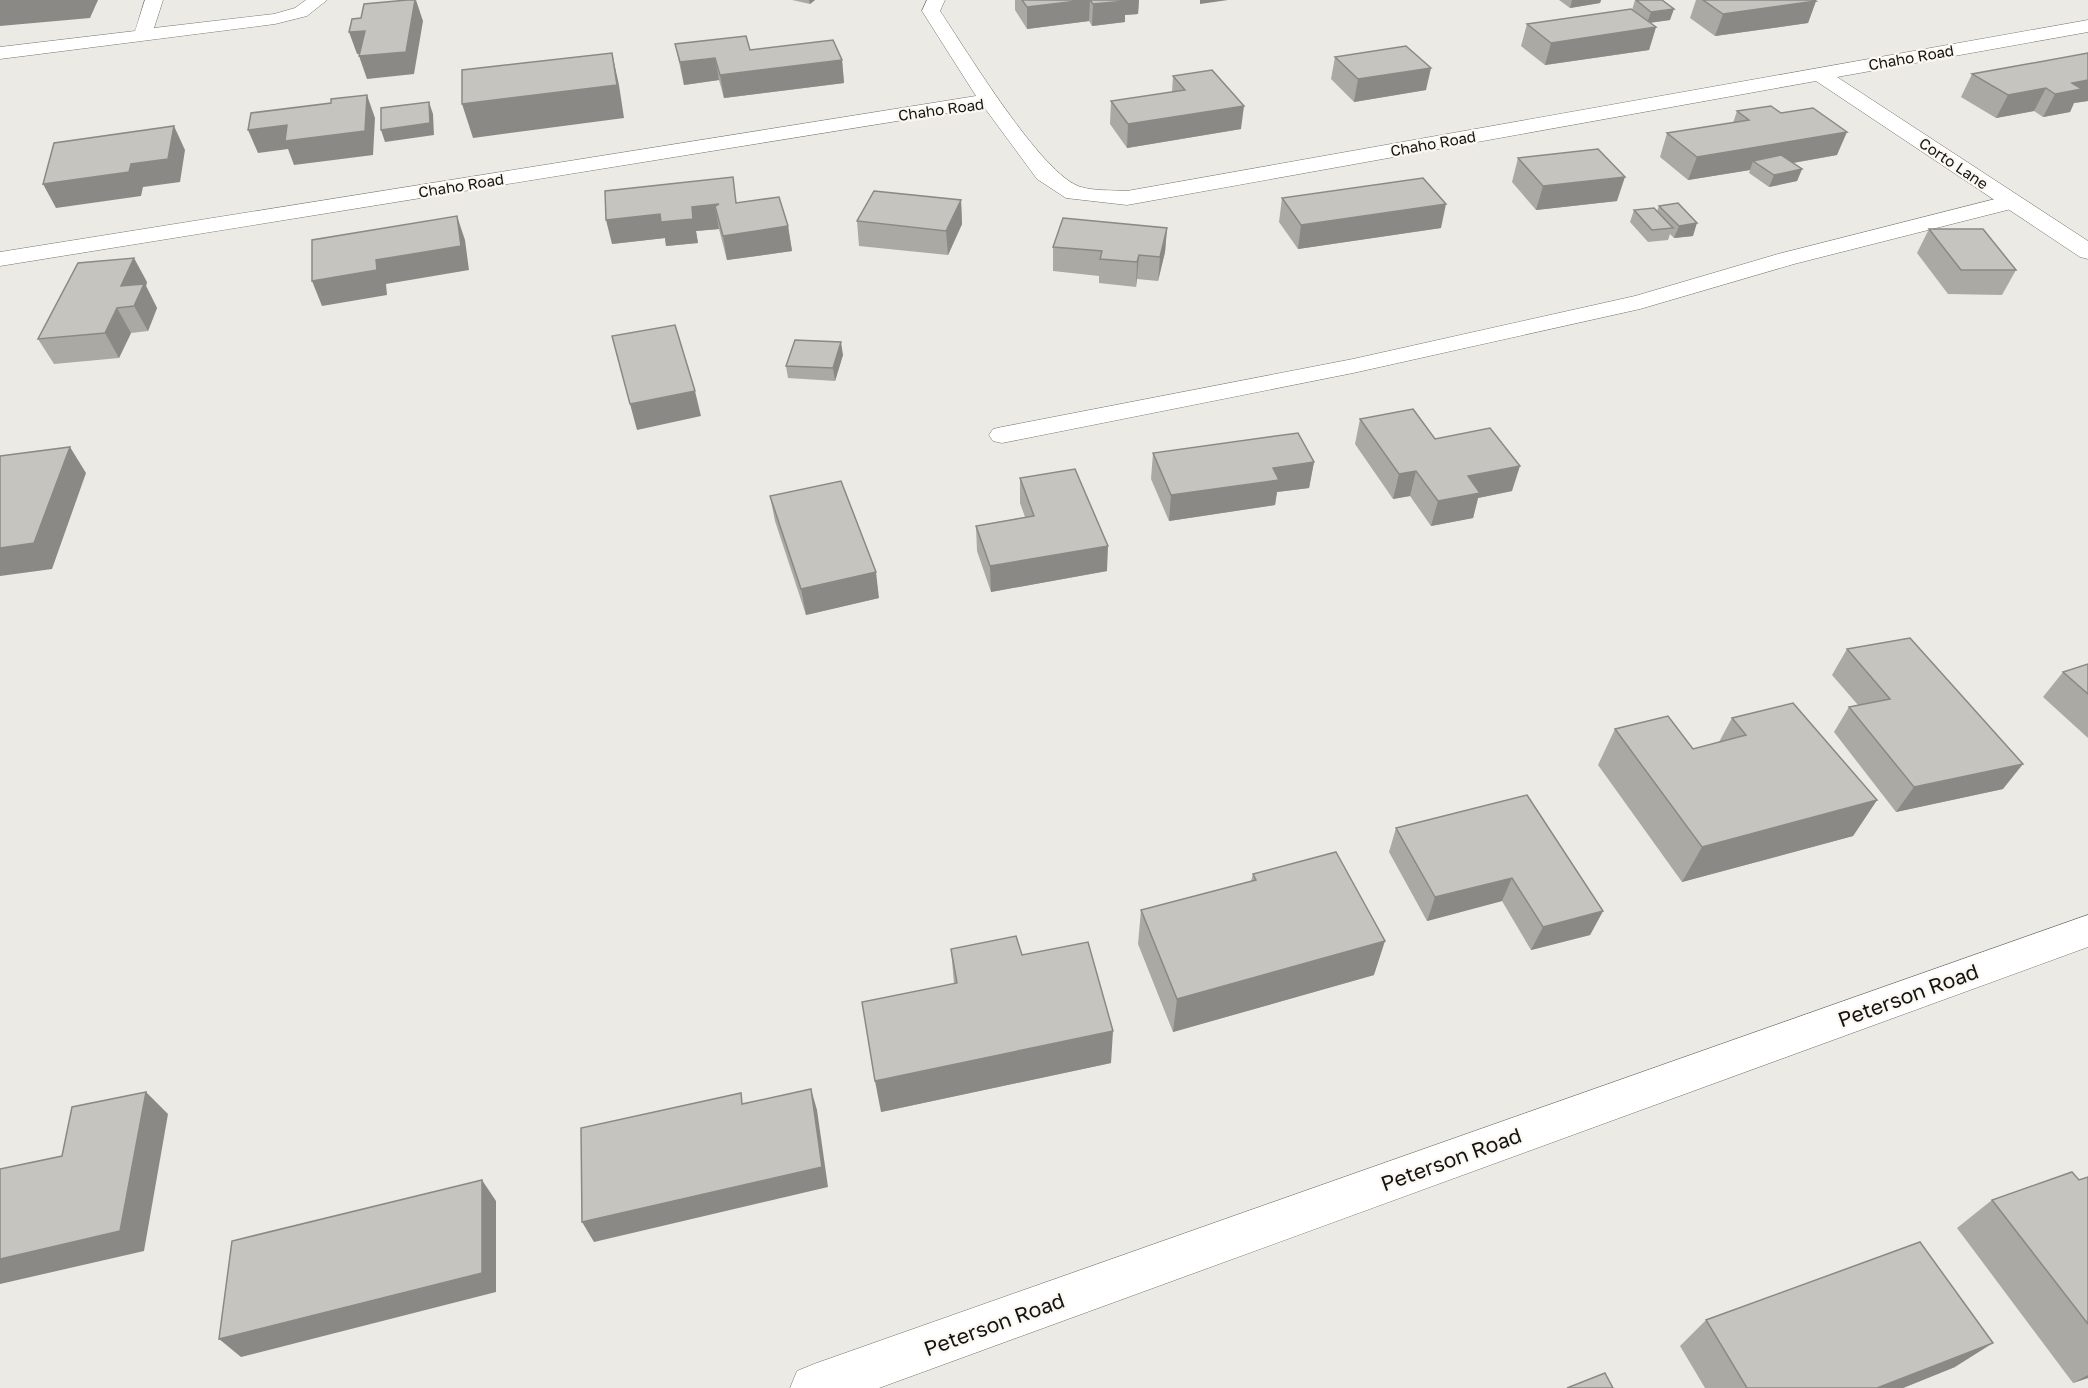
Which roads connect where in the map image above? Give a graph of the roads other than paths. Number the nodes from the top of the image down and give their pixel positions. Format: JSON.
{"nodes":[{"id":1,"x":154,"y":0,"type":"edge"},
{"id":2,"x":247,"y":0,"type":"edge"},
{"id":3,"x":318,"y":0,"type":"edge"},
{"id":4,"x":936,"y":0,"type":"edge"},
{"id":5,"x":243,"y":23,"type":"junction"},
{"id":6,"x":2088,"y":26,"type":"edge"},
{"id":7,"x":143,"y":35,"type":"junction"},
{"id":8,"x":0,"y":53,"type":"edge"},
{"id":9,"x":1820,"y":74,"type":"junction"},
{"id":10,"x":989,"y":100,"type":"junction"},
{"id":11,"x":2011,"y":202,"type":"junction"},
{"id":12,"x":2088,"y":252,"type":"edge"},
{"id":13,"x":0,"y":258,"type":"edge"},
{"id":14,"x":1002,"y":435,"type":"dead end"},
{"id":15,"x":2088,"y":931,"type":"edge"},
{"id":16,"x":814,"y":1388,"type":"edge"}],
"edges":[{"from":1,"to":7,"type":"lane"},
{"from":2,"to":5,"type":"lane"},
{"from":3,"to":5,"type":"lane"},
{"from":4,"to":10,"type":"street"},
{"from":5,"to":7,"type":"lane"},
{"from":6,"to":9,"type":"street","name":"Chaho Road"},
{"from":7,"to":8,"type":"lane"},
{"from":9,"to":10,"type":"street","name":"Chaho Road"},
{"from":9,"to":11,"type":"street","name":"Corto Lane"},
{"from":10,"to":13,"type":"street","name":"Chaho Road"},
{"from":11,"to":12,"type":"street","name":"Corto Lane"},
{"from":11,"to":14,"type":"lane"},
{"from":15,"to":16,"type":"street","name":"Peterson Road"}]}
